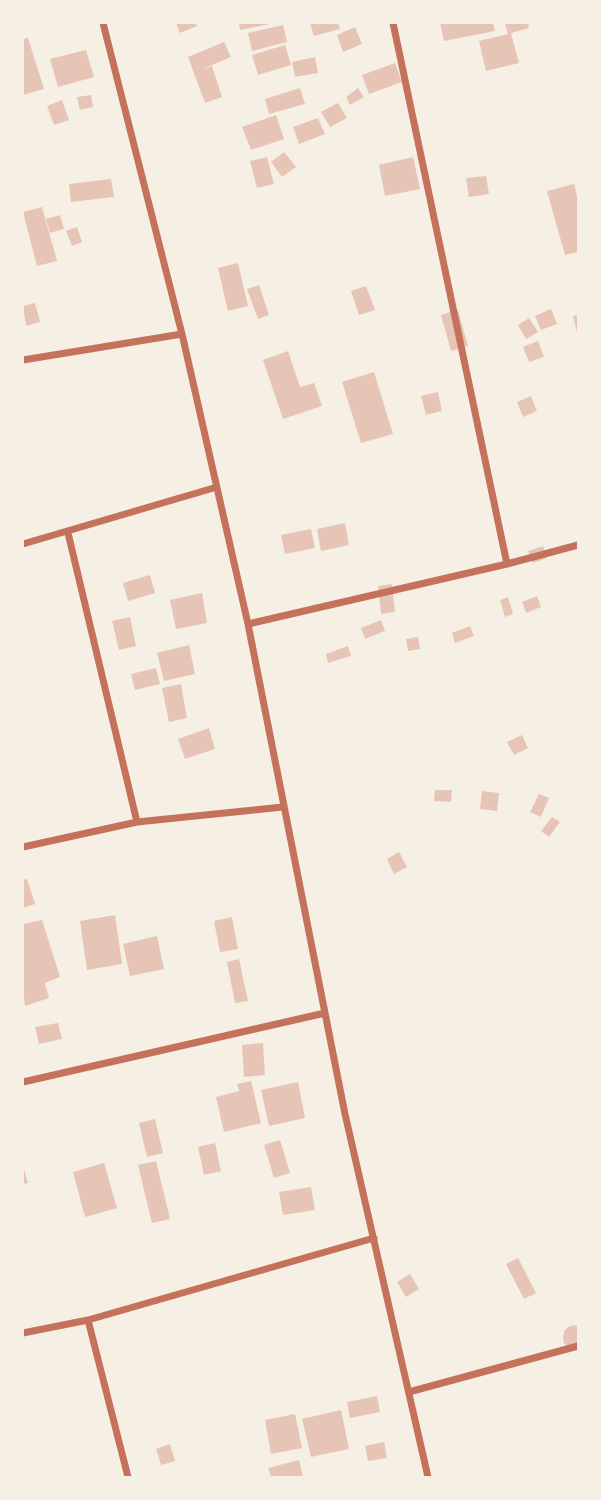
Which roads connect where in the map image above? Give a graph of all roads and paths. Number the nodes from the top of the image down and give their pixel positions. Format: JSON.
{"nodes":[{"id":1,"x":103,"y":23,"type":"edge"},
{"id":2,"x":393,"y":23,"type":"edge"},
{"id":3,"x":182,"y":334,"type":"junction"},
{"id":4,"x":23,"y":360,"type":"edge"},
{"id":5,"x":217,"y":487,"type":"junction"},
{"id":6,"x":68,"y":533,"type":"junction"},
{"id":7,"x":23,"y":544,"type":"edge"},
{"id":8,"x":578,"y":545,"type":"edge"},
{"id":9,"x":507,"y":564,"type":"junction"},
{"id":10,"x":248,"y":624,"type":"junction"},
{"id":11,"x":283,"y":807,"type":"junction"},
{"id":12,"x":137,"y":822,"type":"junction"},
{"id":13,"x":23,"y":847,"type":"edge"},
{"id":14,"x":325,"y":1013,"type":"junction"},
{"id":15,"x":23,"y":1082,"type":"edge"},
{"id":16,"x":374,"y":1238,"type":"junction"},
{"id":17,"x":88,"y":1320,"type":"junction"},
{"id":18,"x":23,"y":1333,"type":"edge"},
{"id":19,"x":578,"y":1346,"type":"edge"},
{"id":20,"x":409,"y":1392,"type":"junction"},
{"id":21,"x":128,"y":1477,"type":"edge"},
{"id":22,"x":428,"y":1477,"type":"edge"}],
"edges":[{"from":1,"to":3,"type":"street"},
{"from":2,"to":9,"type":"street"},
{"from":3,"to":4,"type":"street"},
{"from":3,"to":5,"type":"street"},
{"from":5,"to":6,"type":"street"},
{"from":5,"to":10,"type":"street"},
{"from":6,"to":7,"type":"street"},
{"from":6,"to":12,"type":"street"},
{"from":8,"to":9,"type":"street"},
{"from":9,"to":10,"type":"street"},
{"from":10,"to":11,"type":"street"},
{"from":11,"to":12,"type":"street"},
{"from":11,"to":14,"type":"street"},
{"from":12,"to":13,"type":"street"},
{"from":14,"to":15,"type":"street"},
{"from":14,"to":16,"type":"street"},
{"from":16,"to":17,"type":"street"},
{"from":16,"to":20,"type":"street"},
{"from":17,"to":18,"type":"street"},
{"from":17,"to":21,"type":"street"},
{"from":19,"to":20,"type":"street"},
{"from":20,"to":22,"type":"street"}]}
